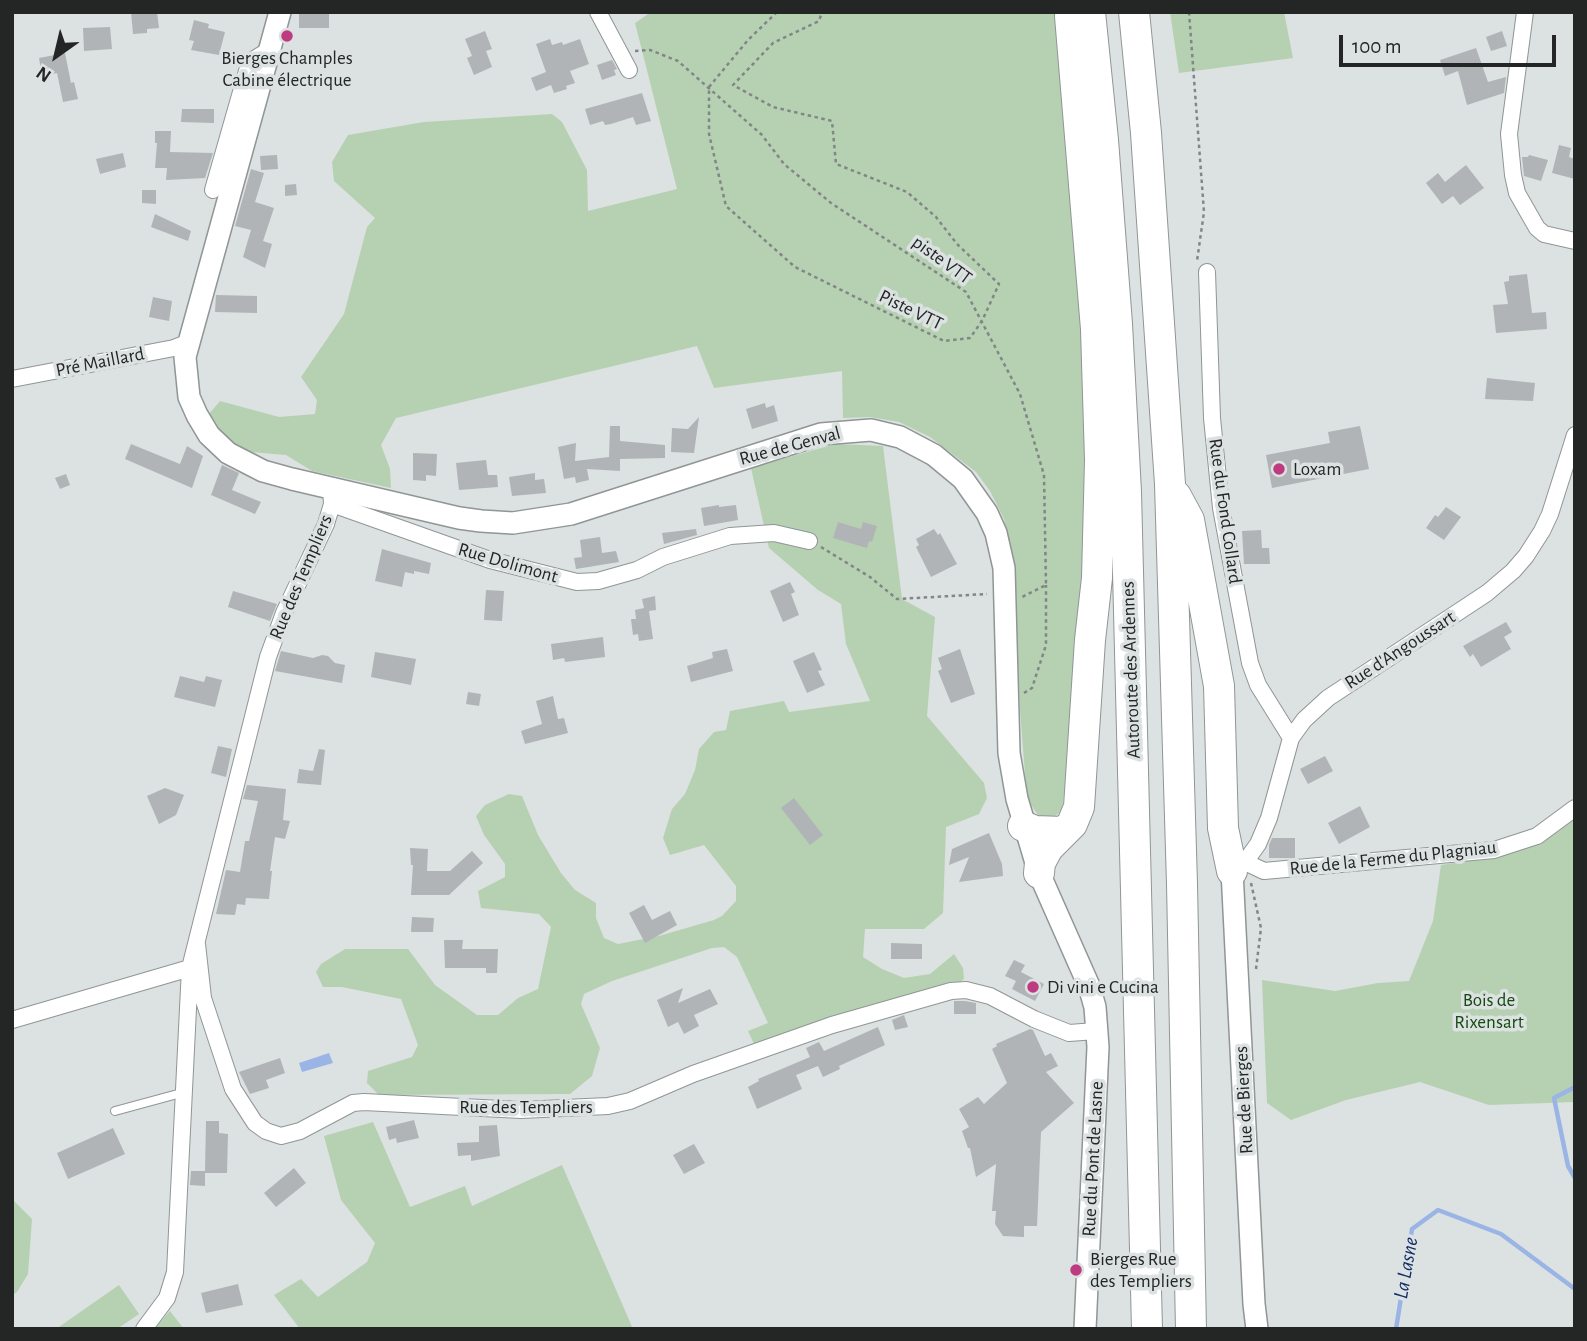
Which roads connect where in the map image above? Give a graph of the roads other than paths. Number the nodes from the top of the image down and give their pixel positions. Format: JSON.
{"nodes":[{"id":1,"x":280,"y":12,"type":"edge"},
{"id":2,"x":598,"y":12,"type":"edge"},
{"id":3,"x":1070,"y":12,"type":"edge"},
{"id":4,"x":1090,"y":12,"type":"edge"},
{"id":5,"x":1134,"y":12,"type":"edge"},
{"id":6,"x":1525,"y":12,"type":"edge"},
{"id":7,"x":269,"y":50,"type":"junction"},
{"id":8,"x":629,"y":71,"type":"dead end"},
{"id":9,"x":213,"y":190,"type":"dead end"},
{"id":10,"x":1575,"y":241,"type":"edge"},
{"id":11,"x":1201,"y":270,"type":"road end"},
{"id":12,"x":187,"y":343,"type":"junction"},
{"id":13,"x":12,"y":379,"type":"edge"},
{"id":14,"x":1575,"y":435,"type":"edge"},
{"id":15,"x":1170,"y":484,"type":"junction"},
{"id":16,"x":331,"y":496,"type":"junction"},
{"id":17,"x":809,"y":541,"type":"road end"},
{"id":18,"x":1291,"y":738,"type":"junction"},
{"id":19,"x":1575,"y":808,"type":"edge"},
{"id":20,"x":1023,"y":826,"type":"junction"},
{"id":21,"x":1063,"y":832,"type":"junction"},
{"id":22,"x":1239,"y":866,"type":"junction"},
{"id":23,"x":1038,"y":873,"type":"junction"},
{"id":24,"x":197,"y":943,"type":"junction"},
{"id":25,"x":190,"y":968,"type":"junction"},
{"id":26,"x":12,"y":1020,"type":"edge"},
{"id":27,"x":1096,"y":1031,"type":"junction"},
{"id":28,"x":185,"y":1092,"type":"junction"},
{"id":29,"x":115,"y":1111,"type":"dead end"},
{"id":30,"x":144,"y":1329,"type":"edge"},
{"id":31,"x":1085,"y":1329,"type":"edge"},
{"id":32,"x":1147,"y":1329,"type":"edge"},
{"id":33,"x":1191,"y":1329,"type":"edge"},
{"id":34,"x":1257,"y":1329,"type":"edge"}],
"edges":[{"from":1,"to":7,"type":"street","name":"Rue des Templiers"},
{"from":2,"to":8,"type":"street"},
{"from":3,"to":21,"type":"highway"},
{"from":4,"to":32,"type":"highway","name":"Autoroute des Ardennes"},
{"from":5,"to":15,"type":"highway"},
{"from":6,"to":10,"type":"street"},
{"from":7,"to":9,"type":"street","name":"Rue des Templiers"},
{"from":7,"to":12,"type":"street","name":"Rue des Templiers"},
{"from":11,"to":18,"type":"street","name":"Rue du Fond Collard"},
{"from":12,"to":13,"type":"street","name":"Pré Maillard"},
{"from":12,"to":16,"type":"street","name":"Rue des Templiers"},
{"from":14,"to":18,"type":"street","name":"Rue d'Angoussart"},
{"from":15,"to":22,"type":"highway"},
{"from":15,"to":33,"type":"highway"},
{"from":16,"to":17,"type":"street","name":"Rue Dolimont"},
{"from":16,"to":20,"type":"street","name":"Rue de Genval"},
{"from":16,"to":24,"type":"street","name":"Rue des Templiers"},
{"from":18,"to":22,"type":"street","name":"Rue d'Angoussart"},
{"from":19,"to":22,"type":"street","name":"Rue de la Ferme du Plagniau"},
{"from":20,"to":21,"type":"highway"},
{"from":20,"to":23,"type":"street","name":"Rue de Genval"},
{"from":21,"to":23,"type":"highway"},
{"from":22,"to":34,"type":"street","name":"Rue de Bierges"},
{"from":23,"to":27,"type":"street","name":"Rue de Genval"},
{"from":24,"to":25,"type":"street","name":"Rue des Templiers"},
{"from":24,"to":27,"type":"street","name":"Rue des Templiers"},
{"from":25,"to":26,"type":"street"},
{"from":25,"to":28,"type":"street","name":"Rue des Templiers"},
{"from":27,"to":31,"type":"street","name":"Rue du Pont de Lasne"},
{"from":28,"to":29,"type":"lane"},
{"from":28,"to":30,"type":"street","name":"Rue des Templiers"}]}
